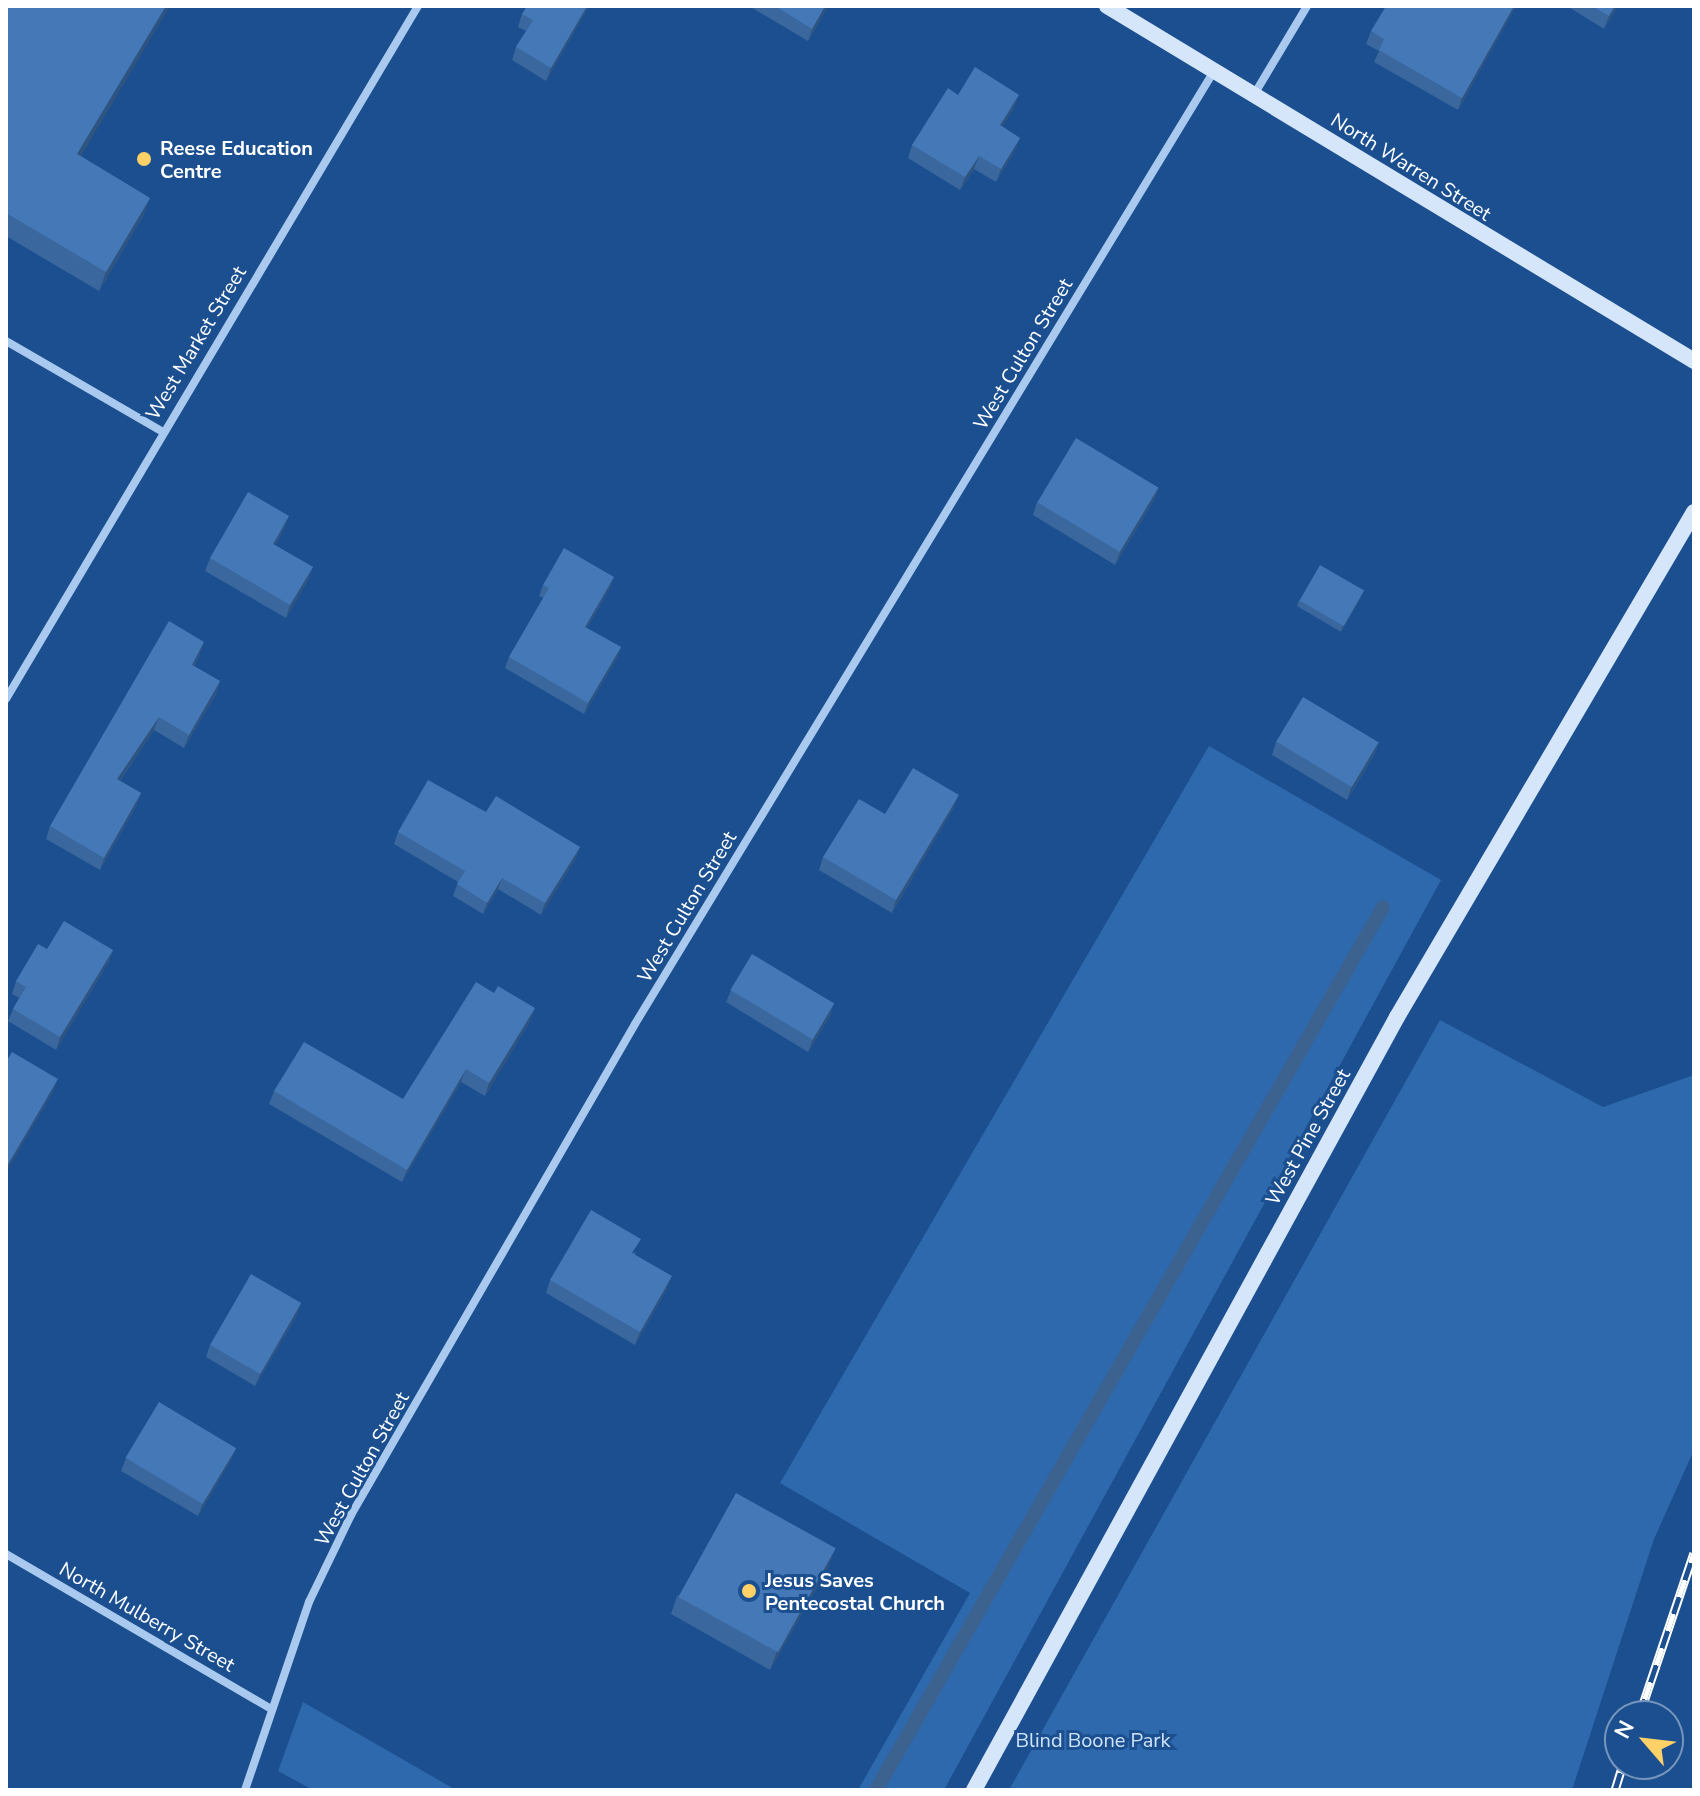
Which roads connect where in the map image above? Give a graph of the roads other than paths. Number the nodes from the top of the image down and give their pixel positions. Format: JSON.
{"nodes":[{"id":1,"x":418,"y":6,"type":"edge"},
{"id":2,"x":1107,"y":6,"type":"edge"},
{"id":3,"x":1307,"y":6,"type":"edge"},
{"id":4,"x":1214,"y":70,"type":"junction"},
{"id":5,"x":1255,"y":93,"type":"junction"},
{"id":6,"x":6,"y":341,"type":"edge"},
{"id":7,"x":1694,"y":361,"type":"edge"},
{"id":8,"x":161,"y":431,"type":"junction"},
{"id":9,"x":1694,"y":512,"type":"edge"},
{"id":10,"x":6,"y":699,"type":"edge"},
{"id":11,"x":6,"y":1554,"type":"edge"},
{"id":12,"x":271,"y":1709,"type":"junction"},
{"id":13,"x":245,"y":1790,"type":"edge"},
{"id":14,"x":974,"y":1790,"type":"edge"}],
"edges":[{"from":1,"to":8,"type":"street","name":"West Market Street"},
{"from":2,"to":4,"type":"street","name":"North Warren Street"},
{"from":3,"to":5,"type":"street"},
{"from":4,"to":5,"type":"street","name":"North Warren Street"},
{"from":4,"to":12,"type":"street","name":"West Culton Street"},
{"from":5,"to":7,"type":"street","name":"North Warren Street"},
{"from":6,"to":8,"type":"street"},
{"from":8,"to":10,"type":"street","name":"West Market Street"},
{"from":9,"to":14,"type":"street","name":"West Pine Street"},
{"from":11,"to":12,"type":"street","name":"North Mulberry Street"},
{"from":12,"to":13,"type":"street","name":"West Culton Street"}]}
